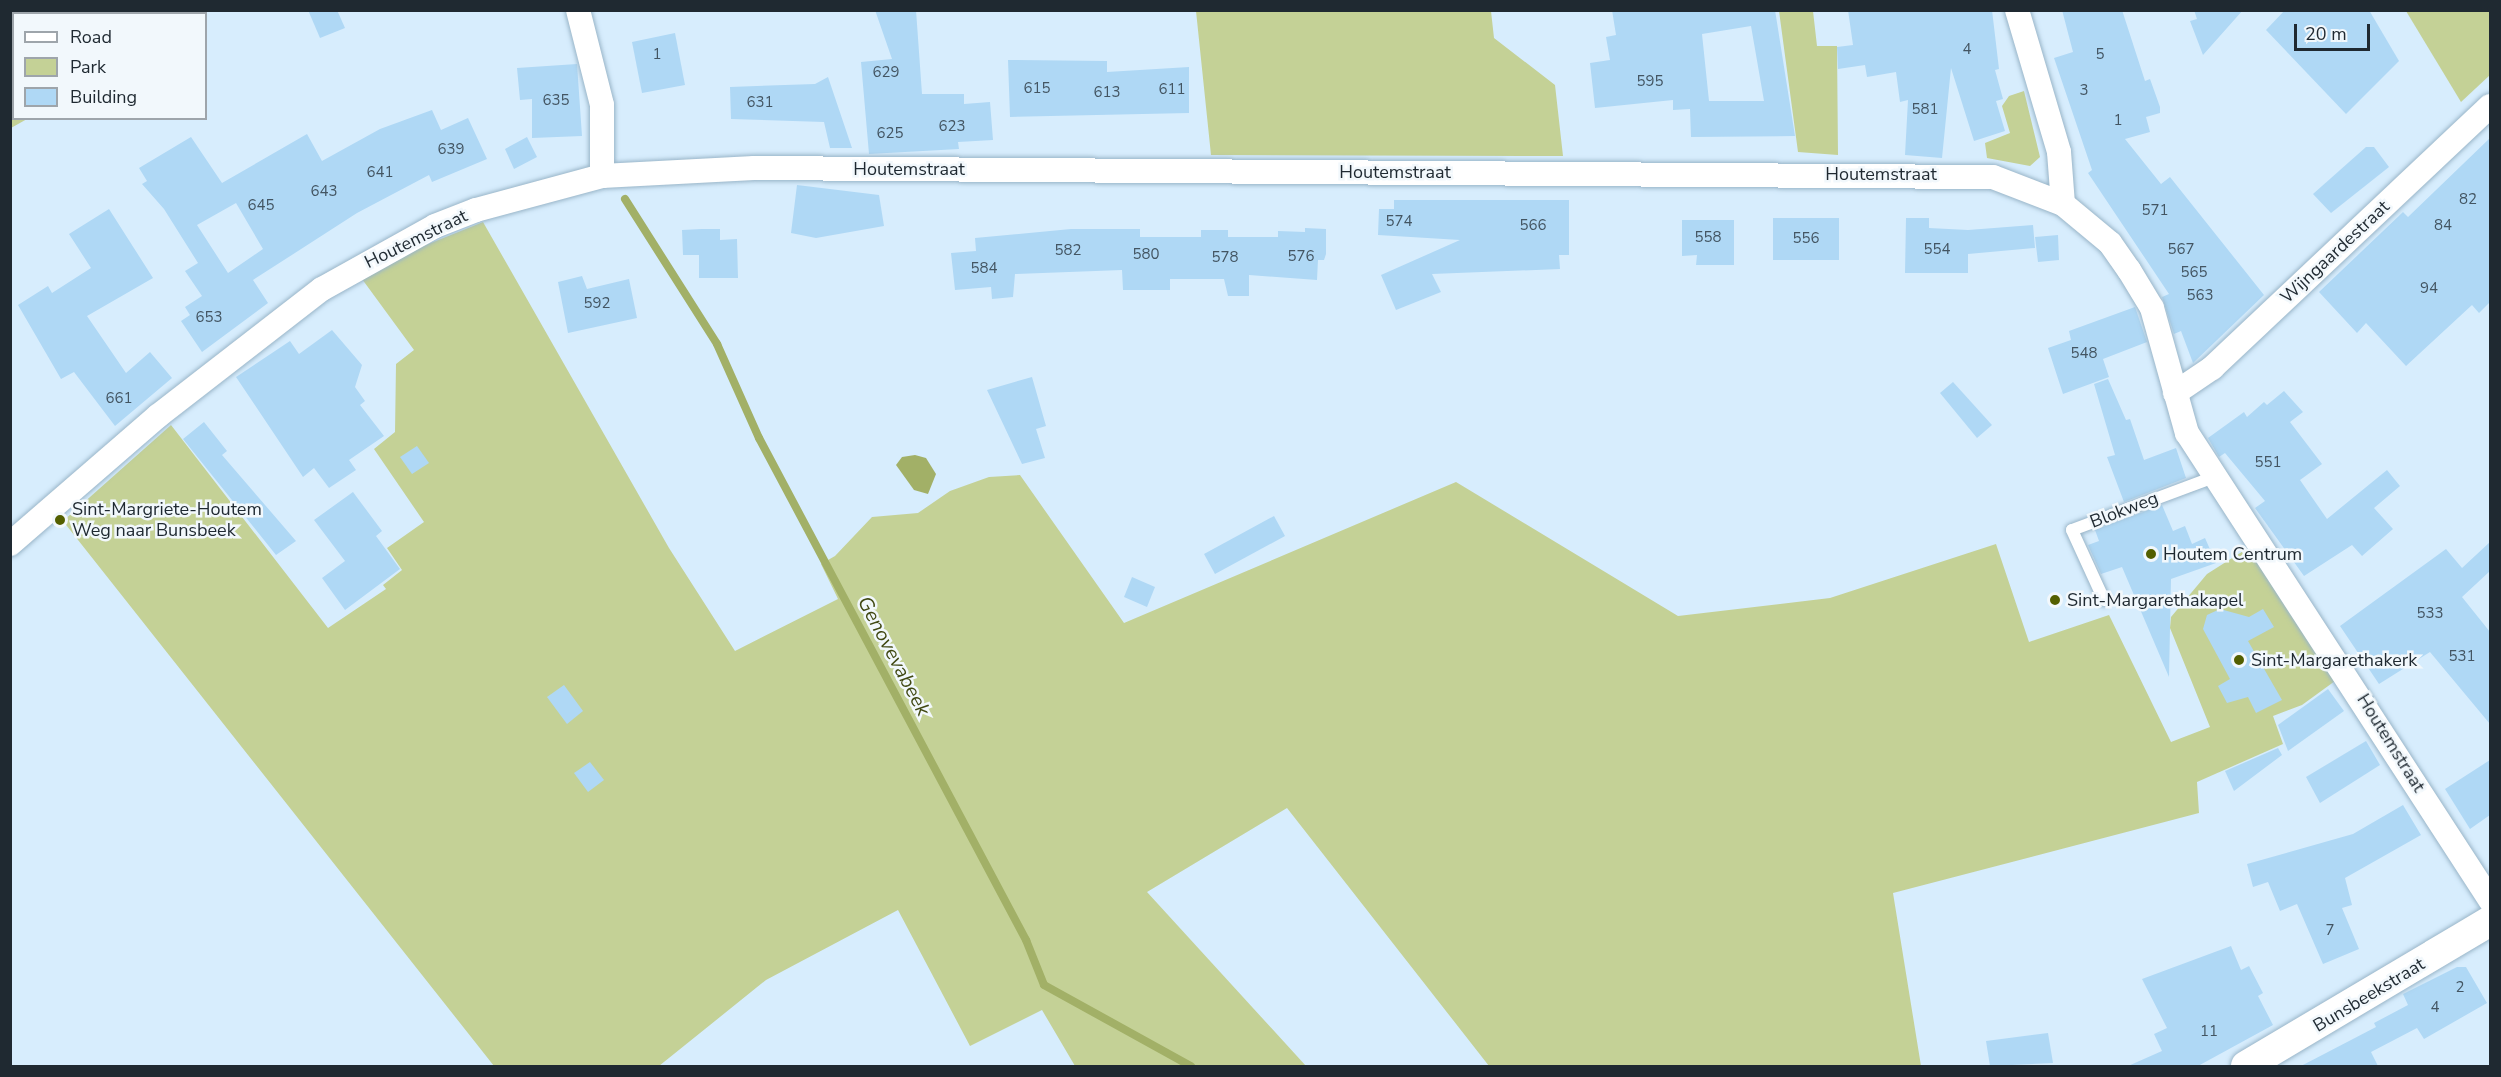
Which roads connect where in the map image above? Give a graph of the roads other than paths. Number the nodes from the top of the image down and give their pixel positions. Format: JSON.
{"nodes":[{"id":1,"x":578,"y":10,"type":"edge"},
{"id":2,"x":2017,"y":10,"type":"edge"},
{"id":3,"x":2490,"y":106,"type":"edge"},
{"id":4,"x":602,"y":176,"type":"junction"},
{"id":5,"x":2063,"y":204,"type":"junction"},
{"id":6,"x":2175,"y":393,"type":"junction"},
{"id":7,"x":2214,"y":477,"type":"junction"},
{"id":8,"x":10,"y":544,"type":"edge"},
{"id":9,"x":2104,"y":600,"type":"dead end"},
{"id":10,"x":2490,"y":900,"type":"edge"},
{"id":11,"x":2490,"y":921,"type":"edge"},
{"id":12,"x":2246,"y":1066,"type":"edge"}],
"edges":[{"from":1,"to":4,"type":"street"},
{"from":2,"to":5,"type":"street"},
{"from":3,"to":6,"type":"street","name":"Wijngaardestraat"},
{"from":4,"to":5,"type":"street","name":"Houtemstraat"},
{"from":4,"to":8,"type":"street","name":"Houtemstraat"},
{"from":5,"to":6,"type":"street","name":"Houtemstraat"},
{"from":6,"to":7,"type":"street","name":"Houtemstraat"},
{"from":7,"to":9,"type":"lane","name":"Blokweg"},
{"from":7,"to":10,"type":"street","name":"Houtemstraat"},
{"from":11,"to":12,"type":"street","name":"Bunsbeekstraat"}]}
